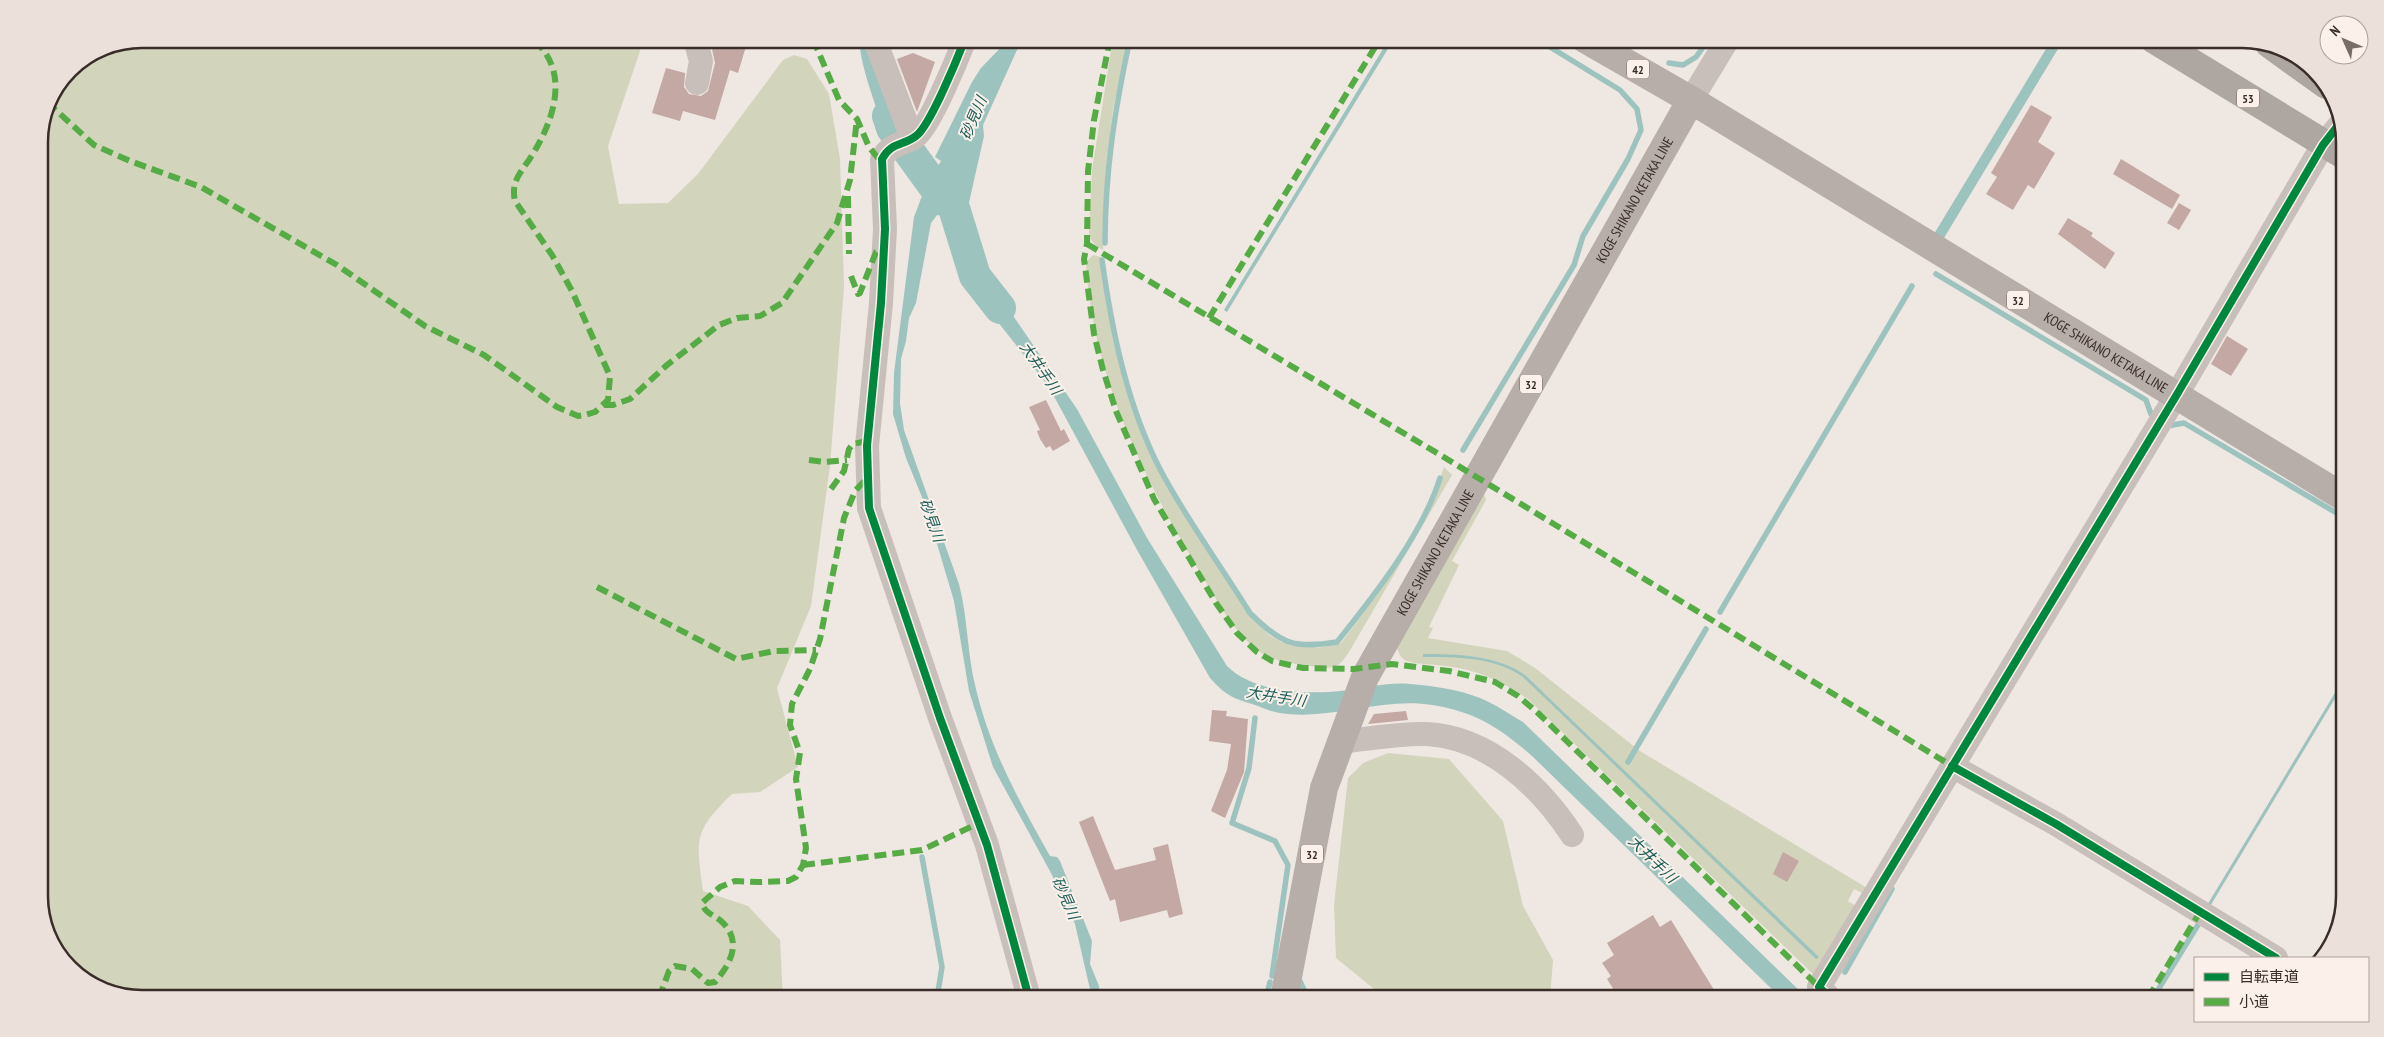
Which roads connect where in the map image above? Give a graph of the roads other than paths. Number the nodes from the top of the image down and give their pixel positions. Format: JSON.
{"nodes":[{"id":1,"x":697,"y":48,"type":"edge"},
{"id":2,"x":878,"y":48,"type":"edge"},
{"id":3,"x":961,"y":48,"type":"edge"},
{"id":4,"x":1600,"y":48,"type":"edge"},
{"id":5,"x":1723,"y":48,"type":"edge"},
{"id":6,"x":2169,"y":48,"type":"edge"},
{"id":7,"x":697,"y":82,"type":"dead end"},
{"id":8,"x":1691,"y":100,"type":"junction"},
{"id":9,"x":902,"y":142,"type":"junction"},
{"id":10,"x":2335,"y":143,"type":"edge"},
{"id":11,"x":2176,"y":396,"type":"junction"},
{"id":12,"x":2336,"y":493,"type":"edge"},
{"id":13,"x":1340,"y":742,"type":"junction"},
{"id":14,"x":1952,"y":766,"type":"junction"},
{"id":15,"x":1572,"y":835,"type":"dead end"},
{"id":16,"x":2274,"y":957,"type":"edge"},
{"id":17,"x":1026,"y":990,"type":"edge"},
{"id":18,"x":1286,"y":990,"type":"edge"},
{"id":19,"x":1821,"y":990,"type":"edge"}],
"edges":[{"from":1,"to":7,"type":"street"},
{"from":2,"to":9,"type":"street"},
{"from":3,"to":9,"type":"street"},
{"from":4,"to":8,"type":"main road","number":"42"},
{"from":5,"to":8,"type":"street"},
{"from":6,"to":10,"type":"highway","number":"53"},
{"from":8,"to":11,"type":"main road","name":"KOGE SHIKANO KETAKA LINE","number":"32"},
{"from":8,"to":13,"type":"main road","name":"KOGE SHIKANO KETAKA LINE","number":"32"},
{"from":9,"to":17,"type":"street"},
{"from":10,"to":11,"type":"street"},
{"from":11,"to":12,"type":"main road","name":"KOGE SHIKANO KETAKA LINE","number":"32"},
{"from":11,"to":14,"type":"street"},
{"from":13,"to":15,"type":"street"},
{"from":13,"to":18,"type":"main road","name":"KOGE SHIKANO KETAKA LINE","number":"32"},
{"from":14,"to":16,"type":"street"},
{"from":14,"to":19,"type":"street"}]}
